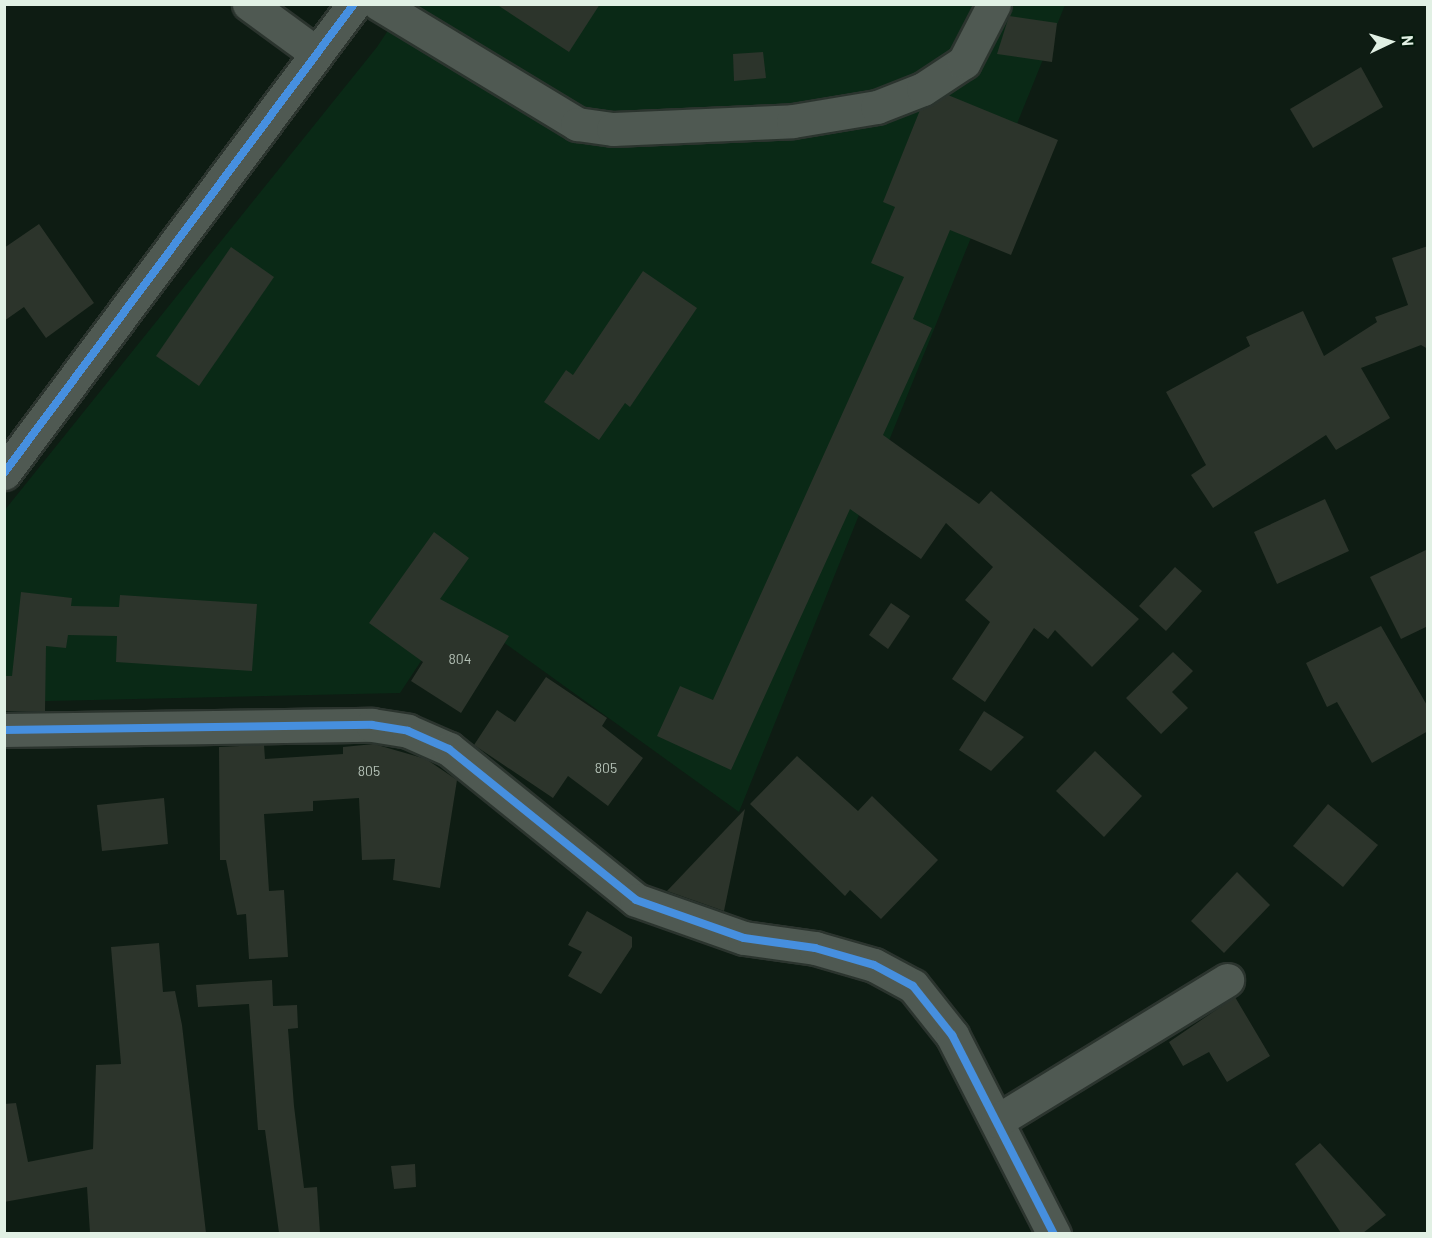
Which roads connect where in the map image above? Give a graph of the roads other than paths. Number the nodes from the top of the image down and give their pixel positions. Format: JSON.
{"nodes":[{"id":1,"x":249,"y":4,"type":"edge"},
{"id":2,"x":354,"y":4,"type":"edge"},
{"id":3,"x":379,"y":4,"type":"edge"},
{"id":4,"x":994,"y":4,"type":"edge"},
{"id":5,"x":316,"y":53,"type":"junction"},
{"id":6,"x":4,"y":473,"type":"edge"},
{"id":7,"x":4,"y":730,"type":"edge"},
{"id":8,"x":1227,"y":980,"type":"dead end"},
{"id":9,"x":998,"y":1121,"type":"junction"},
{"id":10,"x":1053,"y":1233,"type":"edge"}],
"edges":[{"from":1,"to":5,"type":"street"},
{"from":2,"to":5,"type":"street"},
{"from":3,"to":4,"type":"street"},
{"from":5,"to":6,"type":"street"},
{"from":7,"to":9,"type":"street"},
{"from":8,"to":9,"type":"street"},
{"from":9,"to":10,"type":"street"}]}
